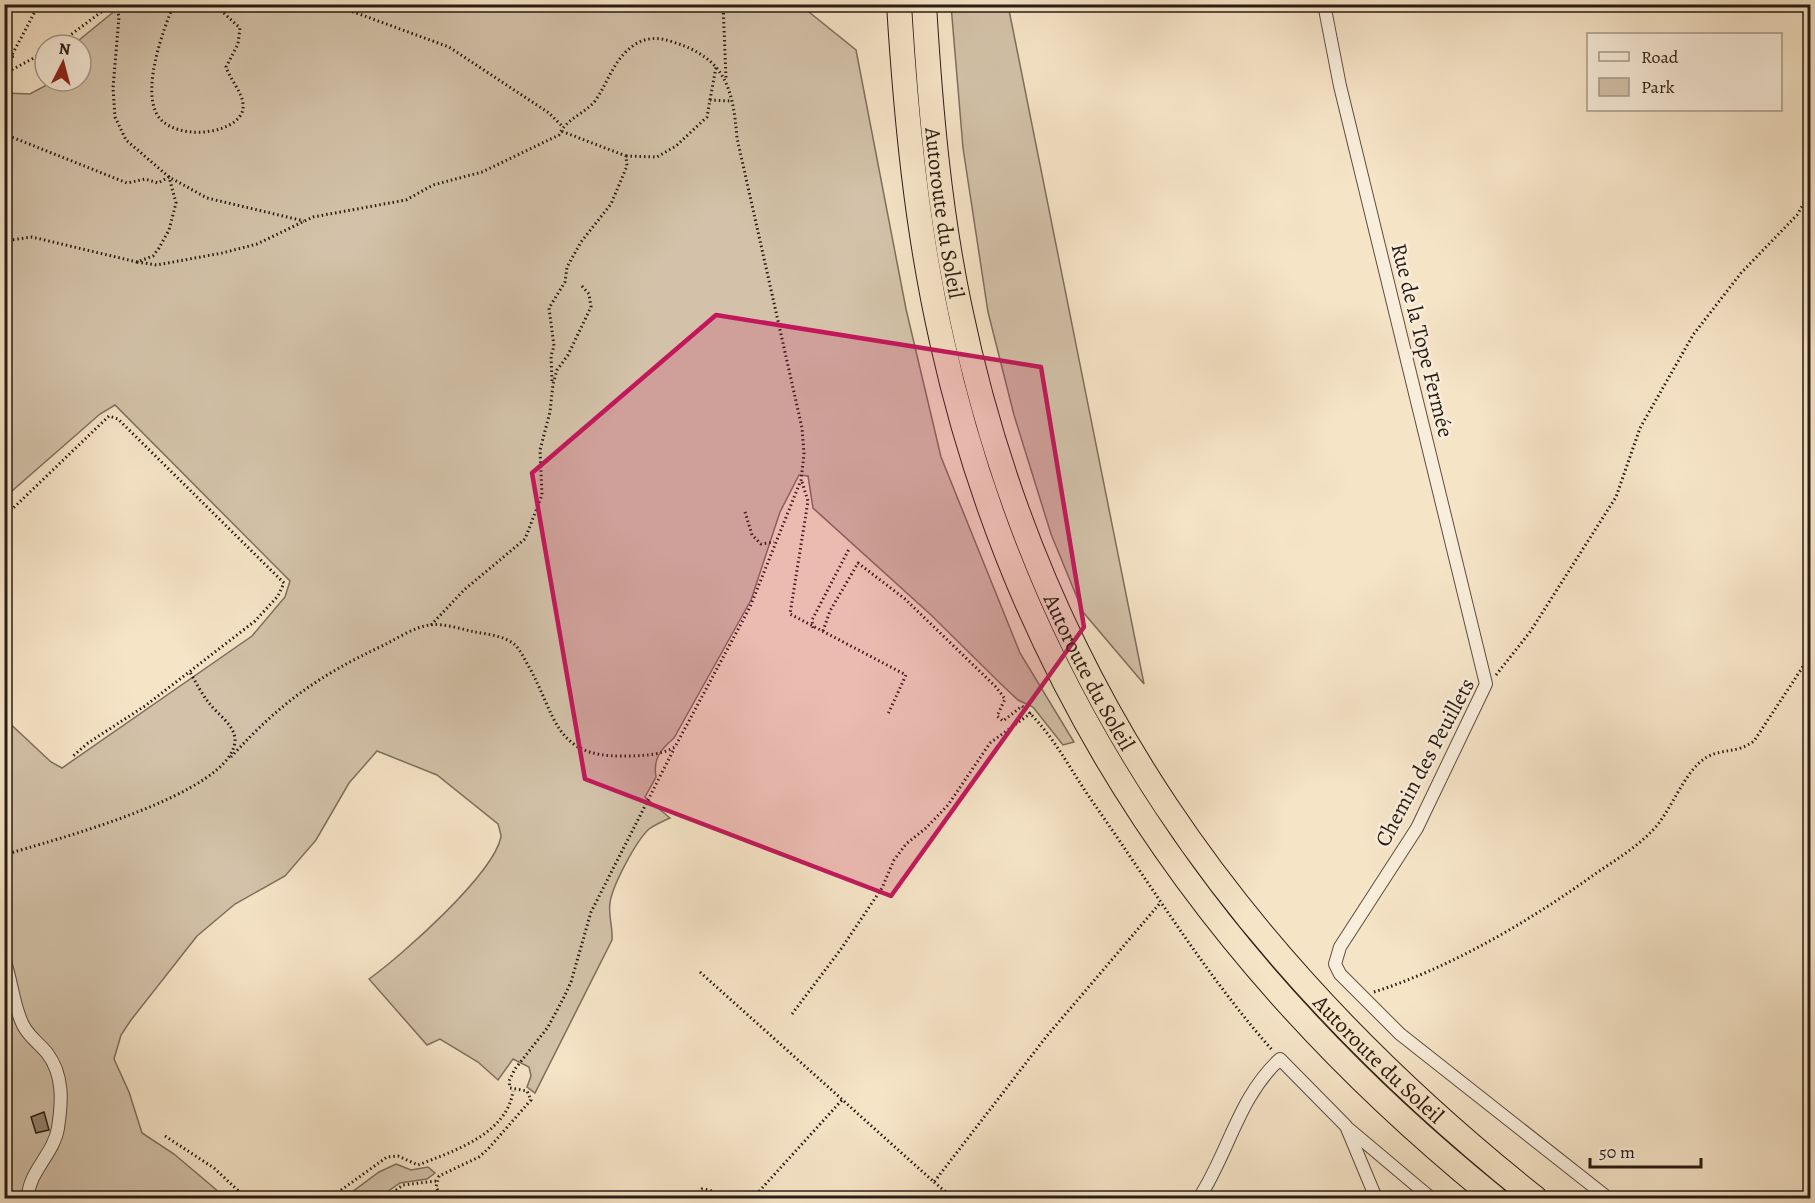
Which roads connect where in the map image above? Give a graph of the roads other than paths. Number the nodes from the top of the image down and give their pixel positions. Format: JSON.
{"nodes":[{"id":1,"x":899,"y":4,"type":"edge"},
{"id":2,"x":924,"y":4,"type":"edge"},
{"id":3,"x":1324,"y":4,"type":"edge"},
{"id":4,"x":1486,"y":684,"type":"joint"},
{"id":5,"x":4,"y":959,"type":"edge"},
{"id":6,"x":1346,"y":1126,"type":"junction"},
{"id":7,"x":28,"y":1198,"type":"edge"},
{"id":8,"x":1199,"y":1198,"type":"edge"},
{"id":9,"x":1376,"y":1198,"type":"edge"},
{"id":10,"x":1431,"y":1198,"type":"edge"},
{"id":11,"x":1495,"y":1198,"type":"edge"},
{"id":12,"x":1535,"y":1198,"type":"edge"},
{"id":13,"x":1608,"y":1198,"type":"edge"}],
"edges":[{"from":1,"to":11,"type":"highway","name":"Autoroute du Soleil"},
{"from":2,"to":12,"type":"highway","name":"Autoroute du Soleil"},
{"from":3,"to":4,"type":"street","name":"Rue de la Tope Fermée"},
{"from":4,"to":13,"type":"street","name":"Chemin des Peuillets"},
{"from":5,"to":7,"type":"street"},
{"from":6,"to":8,"type":"street"},
{"from":6,"to":9,"type":"street"},
{"from":6,"to":10,"type":"street"}]}
